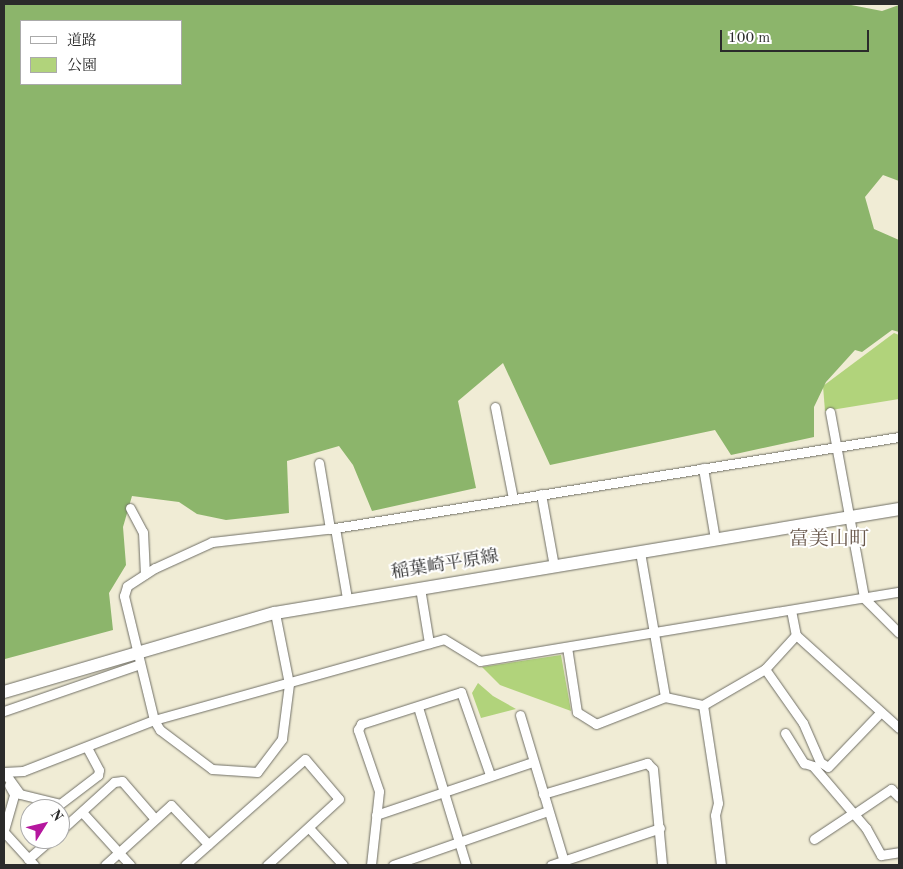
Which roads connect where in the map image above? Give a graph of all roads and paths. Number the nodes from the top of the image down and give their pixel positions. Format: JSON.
{"nodes":[{"id":1,"x":495,"y":407,"type":"dead end"},
{"id":2,"x":830,"y":412,"type":"dead end"},
{"id":3,"x":899,"y":437,"type":"edge"},
{"id":4,"x":837,"y":447,"type":"junction"},
{"id":5,"x":319,"y":463,"type":"dead end"},
{"id":6,"x":703,"y":468,"type":"junction"},
{"id":7,"x":542,"y":494,"type":"junction"},
{"id":8,"x":514,"y":499,"type":"junction"},
{"id":9,"x":130,"y":508,"type":"dead end"},
{"id":10,"x":899,"y":509,"type":"edge"},
{"id":11,"x":848,"y":517,"type":"junction"},
{"id":12,"x":332,"y":528,"type":"junction"},
{"id":13,"x":715,"y":539,"type":"junction"},
{"id":14,"x":640,"y":552,"type":"junction"},
{"id":15,"x":554,"y":566,"type":"junction"},
{"id":16,"x":145,"y":574,"type":"junction"},
{"id":17,"x":420,"y":588,"type":"junction"},
{"id":18,"x":899,"y":592,"type":"edge"},
{"id":19,"x":347,"y":598,"type":"junction"},
{"id":20,"x":864,"y":598,"type":"junction"},
{"id":21,"x":791,"y":610,"type":"junction"},
{"id":22,"x":275,"y":613,"type":"junction"},
{"id":23,"x":654,"y":632,"type":"junction"},
{"id":24,"x":899,"y":633,"type":"edge"},
{"id":25,"x":796,"y":635,"type":"junction"},
{"id":26,"x":429,"y":643,"type":"junction"},
{"id":27,"x":567,"y":647,"type":"junction"},
{"id":28,"x":137,"y":652,"type":"junction"},
{"id":29,"x":140,"y":664,"type":"junction"},
{"id":30,"x":765,"y":668,"type":"junction"},
{"id":31,"x":289,"y":684,"type":"junction"},
{"id":32,"x":4,"y":692,"type":"edge"},
{"id":33,"x":665,"y":697,"type":"junction"},
{"id":34,"x":703,"y":705,"type":"junction"},
{"id":35,"x":418,"y":707,"type":"junction"},
{"id":36,"x":4,"y":711,"type":"edge"},
{"id":37,"x":881,"y":712,"type":"junction"},
{"id":38,"x":520,"y":715,"type":"dead end"},
{"id":39,"x":154,"y":720,"type":"junction"},
{"id":40,"x":899,"y":728,"type":"edge"},
{"id":41,"x":785,"y":733,"type":"dead end"},
{"id":42,"x":86,"y":747,"type":"junction"},
{"id":43,"x":534,"y":762,"type":"junction"},
{"id":44,"x":4,"y":772,"type":"edge"},
{"id":45,"x":490,"y":775,"type":"junction"},
{"id":46,"x":443,"y":792,"type":"junction"},
{"id":47,"x":543,"y":794,"type":"junction"},
{"id":48,"x":899,"y":797,"type":"edge"},
{"id":49,"x":548,"y":811,"type":"junction"},
{"id":50,"x":82,"y":812,"type":"junction"},
{"id":51,"x":854,"y":813,"type":"junction"},
{"id":52,"x":376,"y":815,"type":"junction"},
{"id":53,"x":155,"y":819,"type":"junction"},
{"id":54,"x":70,"y":822,"type":"edge"},
{"id":55,"x":308,"y":828,"type":"junction"},
{"id":56,"x":660,"y":828,"type":"junction"},
{"id":57,"x":4,"y":831,"type":"edge"},
{"id":58,"x":814,"y":839,"type":"dead end"},
{"id":59,"x":459,"y":842,"type":"junction"},
{"id":60,"x":208,"y":844,"type":"junction"},
{"id":61,"x":42,"y":849,"type":"edge"},
{"id":62,"x":119,"y":852,"type":"junction"},
{"id":63,"x":899,"y":852,"type":"edge"},
{"id":64,"x":31,"y":862,"type":"edge"},
{"id":65,"x":564,"y":863,"type":"edge"},
{"id":66,"x":105,"y":865,"type":"edge"},
{"id":67,"x":130,"y":865,"type":"edge"},
{"id":68,"x":185,"y":865,"type":"edge"},
{"id":69,"x":267,"y":865,"type":"edge"},
{"id":70,"x":343,"y":865,"type":"edge"},
{"id":71,"x":371,"y":865,"type":"edge"},
{"id":72,"x":394,"y":865,"type":"edge"},
{"id":73,"x":466,"y":865,"type":"edge"},
{"id":74,"x":551,"y":865,"type":"edge"},
{"id":75,"x":662,"y":865,"type":"edge"},
{"id":76,"x":721,"y":865,"type":"edge"}],
"edges":[{"from":1,"to":8,"type":"street"},
{"from":2,"to":4,"type":"street"},
{"from":3,"to":4,"type":"street"},
{"from":4,"to":6,"type":"street"},
{"from":4,"to":11,"type":"street"},
{"from":5,"to":12,"type":"street"},
{"from":6,"to":7,"type":"street"},
{"from":6,"to":13,"type":"street"},
{"from":7,"to":8,"type":"street"},
{"from":7,"to":15,"type":"street"},
{"from":8,"to":12,"type":"street"},
{"from":9,"to":16,"type":"street"},
{"from":10,"to":11,"type":"main road","name":"稲葉崎平原線"},
{"from":11,"to":13,"type":"main road","name":"稲葉崎平原線"},
{"from":11,"to":20,"type":"street"},
{"from":12,"to":16,"type":"street"},
{"from":12,"to":19,"type":"street"},
{"from":13,"to":14,"type":"main road","name":"稲葉崎平原線"},
{"from":14,"to":15,"type":"main road","name":"稲葉崎平原線"},
{"from":14,"to":23,"type":"street"},
{"from":15,"to":17,"type":"main road","name":"稲葉崎平原線"},
{"from":16,"to":28,"type":"street"},
{"from":17,"to":19,"type":"main road","name":"稲葉崎平原線"},
{"from":17,"to":26,"type":"street"},
{"from":18,"to":20,"type":"street"},
{"from":19,"to":22,"type":"main road","name":"稲葉崎平原線"},
{"from":20,"to":21,"type":"street"},
{"from":20,"to":24,"type":"street"},
{"from":21,"to":23,"type":"street"},
{"from":21,"to":25,"type":"street"},
{"from":22,"to":28,"type":"main road","name":"稲葉崎平原線"},
{"from":22,"to":31,"type":"street"},
{"from":23,"to":27,"type":"street"},
{"from":23,"to":33,"type":"street"},
{"from":25,"to":30,"type":"street"},
{"from":25,"to":37,"type":"street"},
{"from":26,"to":27,"type":"street"},
{"from":26,"to":31,"type":"street"},
{"from":27,"to":33,"type":"street"},
{"from":28,"to":29,"type":"street"},
{"from":28,"to":32,"type":"main road","name":"稲葉崎平原線"},
{"from":29,"to":36,"type":"street"},
{"from":29,"to":39,"type":"street"},
{"from":30,"to":34,"type":"street"},
{"from":30,"to":37,"type":"street"},
{"from":31,"to":39,"type":"street"},
{"from":31,"to":39,"type":"street"},
{"from":33,"to":34,"type":"street"},
{"from":34,"to":76,"type":"street"},
{"from":35,"to":45,"type":"street"},
{"from":35,"to":46,"type":"street"},
{"from":35,"to":52,"type":"street"},
{"from":37,"to":40,"type":"street"},
{"from":38,"to":43,"type":"street"},
{"from":39,"to":42,"type":"street"},
{"from":41,"to":51,"type":"street"},
{"from":42,"to":44,"type":"street"},
{"from":42,"to":57,"type":"street"},
{"from":43,"to":45,"type":"street"},
{"from":43,"to":47,"type":"street"},
{"from":45,"to":46,"type":"street"},
{"from":46,"to":52,"type":"street"},
{"from":46,"to":59,"type":"street"},
{"from":47,"to":49,"type":"street"},
{"from":47,"to":56,"type":"street"},
{"from":48,"to":51,"type":"street"},
{"from":49,"to":59,"type":"street"},
{"from":49,"to":65,"type":"street"},
{"from":50,"to":53,"type":"street"},
{"from":50,"to":54,"type":"street"},
{"from":50,"to":62,"type":"street"},
{"from":51,"to":58,"type":"street"},
{"from":51,"to":63,"type":"street"},
{"from":52,"to":71,"type":"street"},
{"from":53,"to":60,"type":"street"},
{"from":53,"to":62,"type":"street"},
{"from":55,"to":60,"type":"street"},
{"from":55,"to":69,"type":"street"},
{"from":55,"to":70,"type":"street"},
{"from":56,"to":65,"type":"street"},
{"from":56,"to":75,"type":"street"},
{"from":57,"to":64,"type":"street"},
{"from":59,"to":72,"type":"street"},
{"from":59,"to":73,"type":"street"},
{"from":60,"to":68,"type":"street"},
{"from":61,"to":64,"type":"street"},
{"from":62,"to":66,"type":"street"},
{"from":62,"to":67,"type":"street"},
{"from":65,"to":74,"type":"street"}]}
